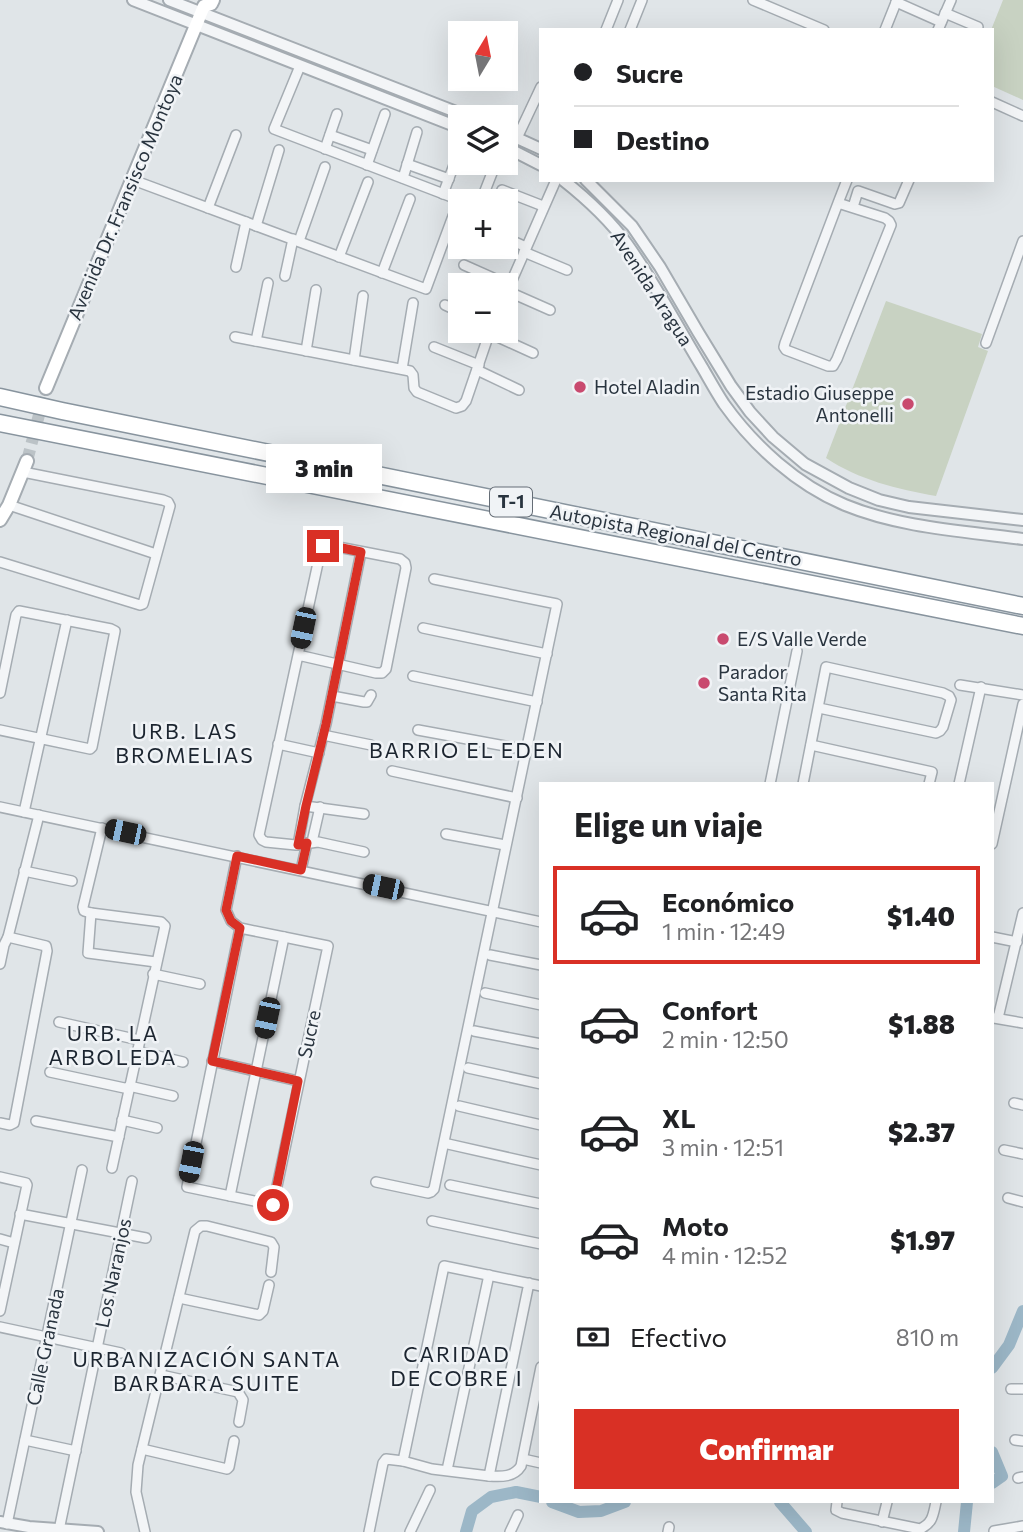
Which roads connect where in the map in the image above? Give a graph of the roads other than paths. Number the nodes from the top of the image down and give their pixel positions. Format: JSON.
{"nodes":[{"id":1,"x":133,"y":0,"type":"edge"},
{"id":2,"x":169,"y":0,"type":"edge"},
{"id":3,"x":618,"y":0,"type":"edge"},
{"id":4,"x":642,"y":0,"type":"edge"},
{"id":5,"x":753,"y":0,"type":"edge"},
{"id":6,"x":951,"y":0,"type":"edge"},
{"id":7,"x":896,"y":1,"type":"edge"},
{"id":8,"x":770,"y":4,"type":"edge"},
{"id":9,"x":203,"y":9,"type":"edge"},
{"id":10,"x":942,"y":22,"type":"edge"},
{"id":11,"x":978,"y":27,"type":"dead end"},
{"id":12,"x":607,"y":28,"type":"edge"},
{"id":13,"x":631,"y":28,"type":"edge"},
{"id":14,"x":820,"y":28,"type":"edge"},
{"id":15,"x":885,"y":28,"type":"edge"},
{"id":16,"x":300,"y":66,"type":"junction"},
{"id":17,"x":539,"y":90,"type":"edge"},
{"id":18,"x":994,"y":103,"type":"edge"},
{"id":19,"x":448,"y":109,"type":"edge"},
{"id":20,"x":337,"y":114,"type":"dead end"},
{"id":21,"x":385,"y":114,"type":"dead end"},
{"id":22,"x":1023,"y":116,"type":"edge"},
{"id":23,"x":448,"y":123,"type":"edge"},
{"id":24,"x":518,"y":125,"type":"edge"},
{"id":25,"x":417,"y":132,"type":"dead end"},
{"id":26,"x":236,"y":135,"type":"dead end"},
{"id":27,"x":330,"y":135,"type":"junction"},
{"id":28,"x":518,"y":139,"type":"edge"},
{"id":29,"x":539,"y":148,"type":"edge"},
{"id":30,"x":325,"y":149,"type":"junction"},
{"id":31,"x":279,"y":150,"type":"dead end"},
{"id":32,"x":372,"y":150,"type":"junction"},
{"id":33,"x":518,"y":153,"type":"edge"},
{"id":34,"x":407,"y":164,"type":"junction"},
{"id":35,"x":539,"y":164,"type":"edge"},
{"id":36,"x":367,"y":165,"type":"junction"},
{"id":37,"x":325,"y":167,"type":"dead end"},
{"id":38,"x":450,"y":175,"type":"edge"},
{"id":39,"x":403,"y":178,"type":"junction"},
{"id":40,"x":449,"y":179,"type":"junction"},
{"id":41,"x":133,"y":180,"type":"junction"},
{"id":42,"x":368,"y":182,"type":"dead end"},
{"id":43,"x":555,"y":182,"type":"edge"},
{"id":44,"x":565,"y":182,"type":"edge"},
{"id":45,"x":588,"y":182,"type":"edge"},
{"id":46,"x":908,"y":182,"type":"edge"},
{"id":47,"x":846,"y":183,"type":"edge"},
{"id":48,"x":858,"y":191,"type":"junction"},
{"id":49,"x":443,"y":194,"type":"junction"},
{"id":50,"x":448,"y":196,"type":"edge"},
{"id":51,"x":518,"y":196,"type":"edge"},
{"id":52,"x":410,"y":199,"type":"dead end"},
{"id":53,"x":838,"y":203,"type":"junction"},
{"id":54,"x":543,"y":206,"type":"junction"},
{"id":55,"x":853,"y":207,"type":"junction"},
{"id":56,"x":208,"y":208,"type":"junction"},
{"id":57,"x":251,"y":224,"type":"junction"},
{"id":58,"x":448,"y":230,"type":"edge"},
{"id":59,"x":296,"y":240,"type":"junction"},
{"id":60,"x":1023,"y":241,"type":"edge"},
{"id":61,"x":518,"y":246,"type":"edge"},
{"id":62,"x":525,"y":250,"type":"junction"},
{"id":63,"x":339,"y":257,"type":"junction"},
{"id":64,"x":464,"y":265,"type":"dead end"},
{"id":65,"x":236,"y":267,"type":"dead end"},
{"id":66,"x":567,"y":270,"type":"dead end"},
{"id":67,"x":382,"y":273,"type":"junction"},
{"id":68,"x":478,"y":273,"type":"edge"},
{"id":69,"x":515,"y":273,"type":"edge"},
{"id":70,"x":285,"y":276,"type":"dead end"},
{"id":71,"x":268,"y":283,"type":"dead end"},
{"id":72,"x":316,"y":290,"type":"dead end"},
{"id":73,"x":518,"y":295,"type":"edge"},
{"id":74,"x":363,"y":296,"type":"dead end"},
{"id":75,"x":413,"y":303,"type":"dead end"},
{"id":76,"x":445,"y":305,"type":"dead end"},
{"id":77,"x":448,"y":306,"type":"edge"},
{"id":78,"x":550,"y":310,"type":"dead end"},
{"id":79,"x":985,"y":312,"type":"dead end"},
{"id":80,"x":996,"y":316,"type":"junction"},
{"id":81,"x":235,"y":337,"type":"dead end"},
{"id":82,"x":256,"y":341,"type":"junction"},
{"id":83,"x":486,"y":343,"type":"edge"},
{"id":84,"x":512,"y":343,"type":"edge"},
{"id":85,"x":986,"y":343,"type":"dead end"},
{"id":86,"x":434,"y":347,"type":"dead end"},
{"id":87,"x":306,"y":351,"type":"junction"},
{"id":88,"x":533,"y":353,"type":"dead end"},
{"id":89,"x":354,"y":360,"type":"junction"},
{"id":90,"x":478,"y":367,"type":"junction"},
{"id":91,"x":402,"y":369,"type":"junction"},
{"id":92,"x":46,"y":388,"type":"tunnel mouth"},
{"id":93,"x":519,"y":390,"type":"dead end"},
{"id":94,"x":0,"y":397,"type":"edge"},
{"id":95,"x":0,"y":423,"type":"edge"},
{"id":96,"x":25,"y":467,"type":"joint"},
{"id":97,"x":9,"y":505,"type":"junction"},
{"id":98,"x":0,"y":520,"type":"edge"},
{"id":99,"x":1023,"y":520,"type":"edge"},
{"id":100,"x":1023,"y":539,"type":"edge"},
{"id":101,"x":361,"y":552,"type":"junction"},
{"id":102,"x":156,"y":554,"type":"junction"},
{"id":103,"x":0,"y":562,"type":"edge"},
{"id":104,"x":434,"y":579,"type":"dead end"},
{"id":105,"x":1023,"y":606,"type":"edge"},
{"id":106,"x":66,"y":620,"type":"junction"},
{"id":107,"x":1023,"y":626,"type":"edge"},
{"id":108,"x":423,"y":628,"type":"dead end"},
{"id":109,"x":797,"y":652,"type":"dead end"},
{"id":110,"x":547,"y":654,"type":"junction"},
{"id":111,"x":298,"y":655,"type":"junction"},
{"id":112,"x":338,"y":664,"type":"junction"},
{"id":113,"x":413,"y":676,"type":"dead end"},
{"id":114,"x":960,"y":685,"type":"dead end"},
{"id":115,"x":981,"y":687,"type":"junction"},
{"id":116,"x":0,"y":693,"type":"edge"},
{"id":117,"x":371,"y":695,"type":"dead end"},
{"id":118,"x":1023,"y":695,"type":"edge"},
{"id":119,"x":332,"y":696,"type":"junction"},
{"id":120,"x":537,"y":702,"type":"junction"},
{"id":121,"x":1023,"y":704,"type":"edge"},
{"id":122,"x":819,"y":708,"type":"junction"},
{"id":123,"x":0,"y":730,"type":"edge"},
{"id":124,"x":418,"y":730,"type":"dead end"},
{"id":125,"x":323,"y":735,"type":"junction"},
{"id":126,"x":41,"y":740,"type":"junction"},
{"id":127,"x":278,"y":744,"type":"junction"},
{"id":128,"x":371,"y":745,"type":"dead end"},
{"id":129,"x":811,"y":745,"type":"junction"},
{"id":130,"x":527,"y":750,"type":"junction"},
{"id":131,"x":319,"y":753,"type":"junction"},
{"id":132,"x":392,"y":771,"type":"dead end"},
{"id":133,"x":770,"y":782,"type":"edge"},
{"id":134,"x":803,"y":782,"type":"edge"},
{"id":135,"x":930,"y":782,"type":"edge"},
{"id":136,"x":960,"y":782,"type":"edge"},
{"id":137,"x":517,"y":798,"type":"junction"},
{"id":138,"x":306,"y":806,"type":"junction"},
{"id":139,"x":0,"y":807,"type":"edge"},
{"id":140,"x":320,"y":807,"type":"junction"},
{"id":141,"x":24,"y":812,"type":"junction"},
{"id":142,"x":364,"y":814,"type":"dead end"},
{"id":143,"x":39,"y":815,"type":"junction"},
{"id":144,"x":102,"y":828,"type":"junction"},
{"id":145,"x":446,"y":834,"type":"dead end"},
{"id":146,"x":994,"y":835,"type":"edge"},
{"id":147,"x":305,"y":843,"type":"junction"},
{"id":148,"x":505,"y":845,"type":"junction"},
{"id":149,"x":364,"y":852,"type":"dead end"},
{"id":150,"x":237,"y":856,"type":"junction"},
{"id":151,"x":301,"y":870,"type":"junction"},
{"id":152,"x":24,"y":871,"type":"junction"},
{"id":153,"x":72,"y":881,"type":"dead end"},
{"id":154,"x":492,"y":911,"type":"junction"},
{"id":155,"x":1023,"y":913,"type":"edge"},
{"id":156,"x":91,"y":914,"type":"junction"},
{"id":157,"x":539,"y":922,"type":"edge"},
{"id":158,"x":240,"y":928,"type":"junction"},
{"id":159,"x":8,"y":937,"type":"junction"},
{"id":160,"x":284,"y":937,"type":"junction"},
{"id":161,"x":994,"y":937,"type":"edge"},
{"id":162,"x":1017,"y":942,"type":"junction"},
{"id":163,"x":490,"y":955,"type":"dead end"},
{"id":164,"x":156,"y":962,"type":"junction"},
{"id":165,"x":0,"y":964,"type":"edge"},
{"id":166,"x":539,"y":965,"type":"edge"},
{"id":167,"x":153,"y":974,"type":"junction"},
{"id":168,"x":200,"y":984,"type":"dead end"},
{"id":169,"x":485,"y":993,"type":"dead end"},
{"id":170,"x":539,"y":1005,"type":"edge"},
{"id":171,"x":995,"y":1018,"type":"edge"},
{"id":172,"x":59,"y":1022,"type":"dead end"},
{"id":173,"x":1023,"y":1023,"type":"edge"},
{"id":174,"x":474,"y":1031,"type":"dead end"},
{"id":175,"x":139,"y":1040,"type":"junction"},
{"id":176,"x":539,"y":1044,"type":"edge"},
{"id":177,"x":137,"y":1051,"type":"junction"},
{"id":178,"x":212,"y":1061,"type":"junction"},
{"id":179,"x":184,"y":1062,"type":"dead end"},
{"id":180,"x":468,"y":1068,"type":"dead end"},
{"id":181,"x":255,"y":1071,"type":"junction"},
{"id":182,"x":50,"y":1072,"type":"dead end"},
{"id":183,"x":298,"y":1081,"type":"junction"},
{"id":184,"x":539,"y":1084,"type":"edge"},
{"id":185,"x":129,"y":1088,"type":"junction"},
{"id":186,"x":173,"y":1096,"type":"dead end"},
{"id":187,"x":459,"y":1106,"type":"dead end"},
{"id":188,"x":122,"y":1120,"type":"junction"},
{"id":189,"x":36,"y":1121,"type":"dead end"},
{"id":190,"x":0,"y":1123,"type":"edge"},
{"id":191,"x":539,"y":1125,"type":"edge"},
{"id":192,"x":157,"y":1128,"type":"dead end"},
{"id":193,"x":119,"y":1137,"type":"junction"},
{"id":194,"x":448,"y":1144,"type":"dead end"},
{"id":195,"x":1004,"y":1150,"type":"dead end"},
{"id":196,"x":1023,"y":1154,"type":"edge"},
{"id":197,"x":539,"y":1165,"type":"edge"},
{"id":198,"x":112,"y":1168,"type":"dead end"},
{"id":199,"x":82,"y":1170,"type":"dead end"},
{"id":200,"x":0,"y":1177,"type":"edge"},
{"id":201,"x":132,"y":1181,"type":"dead end"},
{"id":202,"x":376,"y":1182,"type":"dead end"},
{"id":203,"x":450,"y":1185,"type":"dead end"},
{"id":204,"x":230,"y":1196,"type":"junction"},
{"id":205,"x":1008,"y":1198,"type":"dead end"},
{"id":206,"x":1023,"y":1202,"type":"edge"},
{"id":207,"x":539,"y":1204,"type":"edge"},
{"id":208,"x":20,"y":1214,"type":"junction"},
{"id":209,"x":432,"y":1221,"type":"dead end"},
{"id":210,"x":71,"y":1224,"type":"junction"},
{"id":211,"x":121,"y":1234,"type":"junction"},
{"id":212,"x":146,"y":1238,"type":"dead end"},
{"id":213,"x":0,"y":1239,"type":"edge"},
{"id":214,"x":14,"y":1243,"type":"junction"},
{"id":215,"x":539,"y":1244,"type":"edge"},
{"id":216,"x":271,"y":1272,"type":"dead end"},
{"id":217,"x":489,"y":1275,"type":"junction"},
{"id":218,"x":528,"y":1283,"type":"junction"},
{"id":219,"x":269,"y":1285,"type":"dead end"},
{"id":220,"x":539,"y":1286,"type":"edge"},
{"id":221,"x":179,"y":1298,"type":"junction"},
{"id":222,"x":1,"y":1306,"type":"edge"},
{"id":223,"x":0,"y":1327,"type":"edge"},
{"id":224,"x":47,"y":1337,"type":"junction"},
{"id":225,"x":97,"y":1348,"type":"junction"},
{"id":226,"x":121,"y":1353,"type":"dead end"},
{"id":227,"x":161,"y":1375,"type":"junction"},
{"id":228,"x":539,"y":1388,"type":"edge"},
{"id":229,"x":1011,"y":1389,"type":"dead end"},
{"id":230,"x":1023,"y":1390,"type":"edge"},
{"id":231,"x":536,"y":1417,"type":"edge"},
{"id":232,"x":239,"y":1422,"type":"dead end"},
{"id":233,"x":25,"y":1440,"type":"junction"},
{"id":234,"x":234,"y":1441,"type":"dead end"},
{"id":235,"x":142,"y":1449,"type":"junction"},
{"id":236,"x":76,"y":1451,"type":"junction"},
{"id":237,"x":523,"y":1459,"type":"junction"},
{"id":238,"x":403,"y":1461,"type":"junction"},
{"id":239,"x":539,"y":1462,"type":"edge"},
{"id":240,"x":447,"y":1470,"type":"junction"},
{"id":241,"x":489,"y":1476,"type":"junction"},
{"id":242,"x":430,"y":1490,"type":"dead end"},
{"id":243,"x":837,"y":1503,"type":"edge"},
{"id":244,"x":887,"y":1503,"type":"edge"},
{"id":245,"x":936,"y":1503,"type":"edge"},
{"id":246,"x":518,"y":1515,"type":"dead end"},
{"id":247,"x":882,"y":1522,"type":"junction"},
{"id":248,"x":4,"y":1523,"type":"edge"},
{"id":249,"x":1023,"y":1525,"type":"edge"},
{"id":250,"x":59,"y":1530,"type":"junction"},
{"id":251,"x":994,"y":1531,"type":"edge"},
{"id":252,"x":98,"y":1532,"type":"edge"},
{"id":253,"x":145,"y":1532,"type":"edge"},
{"id":254,"x":369,"y":1532,"type":"edge"},
{"id":255,"x":410,"y":1532,"type":"edge"},
{"id":256,"x":510,"y":1532,"type":"edge"}],
"edges":[{"from":1,"to":9,"type":"street"},
{"from":2,"to":9,"type":"street"},
{"from":3,"to":12,"type":"street"},
{"from":4,"to":13,"type":"street"},
{"from":5,"to":8,"type":"street"},
{"from":6,"to":10,"type":"street"},
{"from":7,"to":10,"type":"street"},
{"from":7,"to":15,"type":"street"},
{"from":8,"to":14,"type":"street"},
{"from":9,"to":16,"type":"street"},
{"from":9,"to":19,"type":"street"},
{"from":9,"to":41,"type":"main road","name":"Avenida Dr. Fransisco Montoya"},
{"from":10,"to":11,"type":"street"},
{"from":16,"to":23,"type":"street"},
{"from":16,"to":30,"type":"street"},
{"from":17,"to":24,"type":"street"},
{"from":18,"to":22,"type":"street"},
{"from":20,"to":27,"type":"street"},
{"from":21,"to":32,"type":"street"},
{"from":25,"to":34,"type":"street"},
{"from":26,"to":56,"type":"street"},
{"from":27,"to":30,"type":"street"},
{"from":27,"to":32,"type":"street"},
{"from":28,"to":29,"type":"street"},
{"from":30,"to":36,"type":"street"},
{"from":31,"to":57,"type":"street"},
{"from":32,"to":36,"type":"street"},
{"from":33,"to":35,"type":"street"},
{"from":34,"to":39,"type":"street"},
{"from":34,"to":40,"type":"street"},
{"from":36,"to":39,"type":"street"},
{"from":37,"to":59,"type":"street"},
{"from":38,"to":40,"type":"street"},
{"from":39,"to":49,"type":"street"},
{"from":40,"to":49,"type":"street"},
{"from":41,"to":56,"type":"street"},
{"from":41,"to":92,"type":"main road","name":"Avenida Dr. Fransisco Montoya"},
{"from":42,"to":63,"type":"street"},
{"from":43,"to":54,"type":"street"},
{"from":44,"to":100,"type":"street","name":"Avenida Aragua"},
{"from":45,"to":99,"type":"street","name":"Avenida Aragua"},
{"from":46,"to":48,"type":"street"},
{"from":47,"to":48,"type":"street"},
{"from":47,"to":53,"type":"street"},
{"from":48,"to":55,"type":"street"},
{"from":49,"to":50,"type":"street"},
{"from":51,"to":54,"type":"street"},
{"from":52,"to":67,"type":"street"},
{"from":53,"to":55,"type":"street"},
{"from":53,"to":55,"type":"street"},
{"from":54,"to":62,"type":"street"},
{"from":56,"to":57,"type":"street"},
{"from":57,"to":59,"type":"street"},
{"from":57,"to":65,"type":"street"},
{"from":58,"to":67,"type":"street"},
{"from":59,"to":63,"type":"street"},
{"from":59,"to":70,"type":"street"},
{"from":60,"to":80,"type":"street"},
{"from":61,"to":62,"type":"street"},
{"from":62,"to":66,"type":"street"},
{"from":62,"to":69,"type":"street"},
{"from":63,"to":67,"type":"street"},
{"from":64,"to":68,"type":"street"},
{"from":71,"to":82,"type":"street"},
{"from":72,"to":87,"type":"street"},
{"from":73,"to":78,"type":"street"},
{"from":74,"to":89,"type":"street"},
{"from":75,"to":91,"type":"street"},
{"from":76,"to":77,"type":"street"},
{"from":79,"to":80,"type":"street"},
{"from":80,"to":85,"type":"street"},
{"from":81,"to":82,"type":"street"},
{"from":82,"to":87,"type":"street"},
{"from":83,"to":90,"type":"street"},
{"from":84,"to":88,"type":"street"},
{"from":86,"to":90,"type":"street"},
{"from":87,"to":89,"type":"street"},
{"from":89,"to":91,"type":"street"},
{"from":90,"to":91,"type":"street"},
{"from":90,"to":93,"type":"street"},
{"from":94,"to":105,"type":"highway","name":"Autopista Regional del Centro","number":"T-1"},
{"from":95,"to":107,"type":"highway","name":"Autopista Regional del Centro","number":"T-1"},
{"from":96,"to":97,"type":"main road"},
{"from":96,"to":102,"type":"street"},
{"from":97,"to":98,"type":"main road"},
{"from":97,"to":102,"type":"street"},
{"from":101,"to":111,"type":"street"},
{"from":101,"to":112,"type":"street"},
{"from":101,"to":112,"type":"street"},
{"from":102,"to":103,"type":"street"},
{"from":104,"to":110,"type":"street"},
{"from":106,"to":116,"type":"street"},
{"from":106,"to":126,"type":"street"},
{"from":106,"to":126,"type":"street"},
{"from":108,"to":110,"type":"street"},
{"from":109,"to":133,"type":"street"},
{"from":110,"to":120,"type":"street"},
{"from":111,"to":112,"type":"street"},
{"from":111,"to":127,"type":"street"},
{"from":112,"to":119,"type":"street"},
{"from":113,"to":120,"type":"street"},
{"from":114,"to":115,"type":"street"},
{"from":115,"to":118,"type":"street"},
{"from":115,"to":136,"type":"street"},
{"from":117,"to":119,"type":"street"},
{"from":119,"to":125,"type":"street"},
{"from":120,"to":130,"type":"street"},
{"from":121,"to":146,"type":"street"},
{"from":122,"to":122,"type":"street"},
{"from":122,"to":129,"type":"street"},
{"from":123,"to":126,"type":"street"},
{"from":124,"to":130,"type":"street"},
{"from":125,"to":128,"type":"street"},
{"from":125,"to":131,"type":"street"},
{"from":126,"to":141,"type":"street"},
{"from":127,"to":131,"type":"street"},
{"from":127,"to":147,"type":"street"},
{"from":129,"to":134,"type":"street"},
{"from":129,"to":135,"type":"street"},
{"from":130,"to":137,"type":"street"},
{"from":131,"to":138,"type":"street"},
{"from":132,"to":137,"type":"street"},
{"from":137,"to":148,"type":"street"},
{"from":138,"to":140,"type":"street"},
{"from":138,"to":147,"type":"street"},
{"from":139,"to":141,"type":"street"},
{"from":140,"to":142,"type":"street"},
{"from":140,"to":147,"type":"street"},
{"from":141,"to":143,"type":"street"},
{"from":143,"to":144,"type":"street"},
{"from":143,"to":152,"type":"street"},
{"from":144,"to":150,"type":"street"},
{"from":144,"to":156,"type":"street"},
{"from":145,"to":148,"type":"street"},
{"from":147,"to":149,"type":"street"},
{"from":147,"to":151,"type":"street"},
{"from":148,"to":154,"type":"street"},
{"from":150,"to":151,"type":"street"},
{"from":150,"to":158,"type":"street"},
{"from":151,"to":154,"type":"street"},
{"from":152,"to":153,"type":"street"},
{"from":152,"to":159,"type":"street"},
{"from":154,"to":157,"type":"street"},
{"from":154,"to":202,"type":"street"},
{"from":155,"to":162,"type":"street"},
{"from":156,"to":164,"type":"street"},
{"from":156,"to":164,"type":"street"},
{"from":158,"to":160,"type":"street"},
{"from":158,"to":178,"type":"street"},
{"from":159,"to":165,"type":"street"},
{"from":159,"to":190,"type":"street"},
{"from":160,"to":181,"type":"street"},
{"from":160,"to":183,"type":"street","name":"Sucre"},
{"from":161,"to":162,"type":"street"},
{"from":162,"to":171,"type":"street"},
{"from":163,"to":166,"type":"street"},
{"from":164,"to":167,"type":"street"},
{"from":167,"to":168,"type":"street"},
{"from":167,"to":175,"type":"street"},
{"from":169,"to":170,"type":"street"},
{"from":171,"to":173,"type":"street"},
{"from":172,"to":175,"type":"street"},
{"from":174,"to":176,"type":"street"},
{"from":175,"to":177,"type":"street"},
{"from":177,"to":179,"type":"street"},
{"from":177,"to":185,"type":"street"},
{"from":178,"to":181,"type":"street"},
{"from":178,"to":204,"type":"street"},
{"from":180,"to":184,"type":"street"},
{"from":181,"to":183,"type":"street"},
{"from":181,"to":204,"type":"street"},
{"from":182,"to":185,"type":"street"},
{"from":183,"to":204,"type":"street","name":"Sucre"},
{"from":185,"to":186,"type":"street"},
{"from":185,"to":188,"type":"street"},
{"from":187,"to":191,"type":"street"},
{"from":188,"to":192,"type":"street"},
{"from":188,"to":193,"type":"street"},
{"from":189,"to":193,"type":"street"},
{"from":193,"to":198,"type":"street"},
{"from":194,"to":197,"type":"street"},
{"from":195,"to":196,"type":"street"},
{"from":199,"to":210,"type":"street","name":"Calle Granada"},
{"from":200,"to":208,"type":"street"},
{"from":201,"to":211,"type":"street","name":"Los Naranjos"},
{"from":203,"to":207,"type":"street"},
{"from":205,"to":206,"type":"street"},
{"from":208,"to":210,"type":"street"},
{"from":208,"to":214,"type":"street"},
{"from":209,"to":215,"type":"street"},
{"from":210,"to":211,"type":"street"},
{"from":210,"to":224,"type":"street","name":"Calle Granada"},
{"from":211,"to":212,"type":"street"},
{"from":211,"to":225,"type":"street","name":"Los Naranjos"},
{"from":213,"to":214,"type":"street"},
{"from":214,"to":222,"type":"street"},
{"from":216,"to":221,"type":"street"},
{"from":217,"to":218,"type":"street"},
{"from":217,"to":238,"type":"street"},
{"from":217,"to":240,"type":"street"},
{"from":218,"to":220,"type":"street"},
{"from":218,"to":241,"type":"street"},
{"from":219,"to":221,"type":"street"},
{"from":221,"to":227,"type":"street"},
{"from":223,"to":224,"type":"street"},
{"from":224,"to":225,"type":"street"},
{"from":224,"to":233,"type":"street","name":"Calle Granada"},
{"from":225,"to":226,"type":"street"},
{"from":225,"to":236,"type":"street","name":"Los Naranjos"},
{"from":227,"to":232,"type":"street"},
{"from":227,"to":235,"type":"street"},
{"from":228,"to":231,"type":"street"},
{"from":229,"to":230,"type":"street"},
{"from":231,"to":237,"type":"street"},
{"from":233,"to":236,"type":"street"},
{"from":233,"to":248,"type":"street","name":"Calle Granada"},
{"from":234,"to":235,"type":"street"},
{"from":235,"to":253,"type":"street"},
{"from":236,"to":250,"type":"street","name":"Los Naranjos"},
{"from":237,"to":239,"type":"street"},
{"from":237,"to":241,"type":"street"},
{"from":238,"to":240,"type":"street"},
{"from":238,"to":254,"type":"street"},
{"from":240,"to":241,"type":"street"},
{"from":242,"to":255,"type":"street"},
{"from":243,"to":247,"type":"street"},
{"from":244,"to":247,"type":"street"},
{"from":245,"to":247,"type":"street"},
{"from":246,"to":256,"type":"street"},
{"from":248,"to":250,"type":"street"},
{"from":249,"to":251,"type":"street"},
{"from":250,"to":252,"type":"street"}]}
